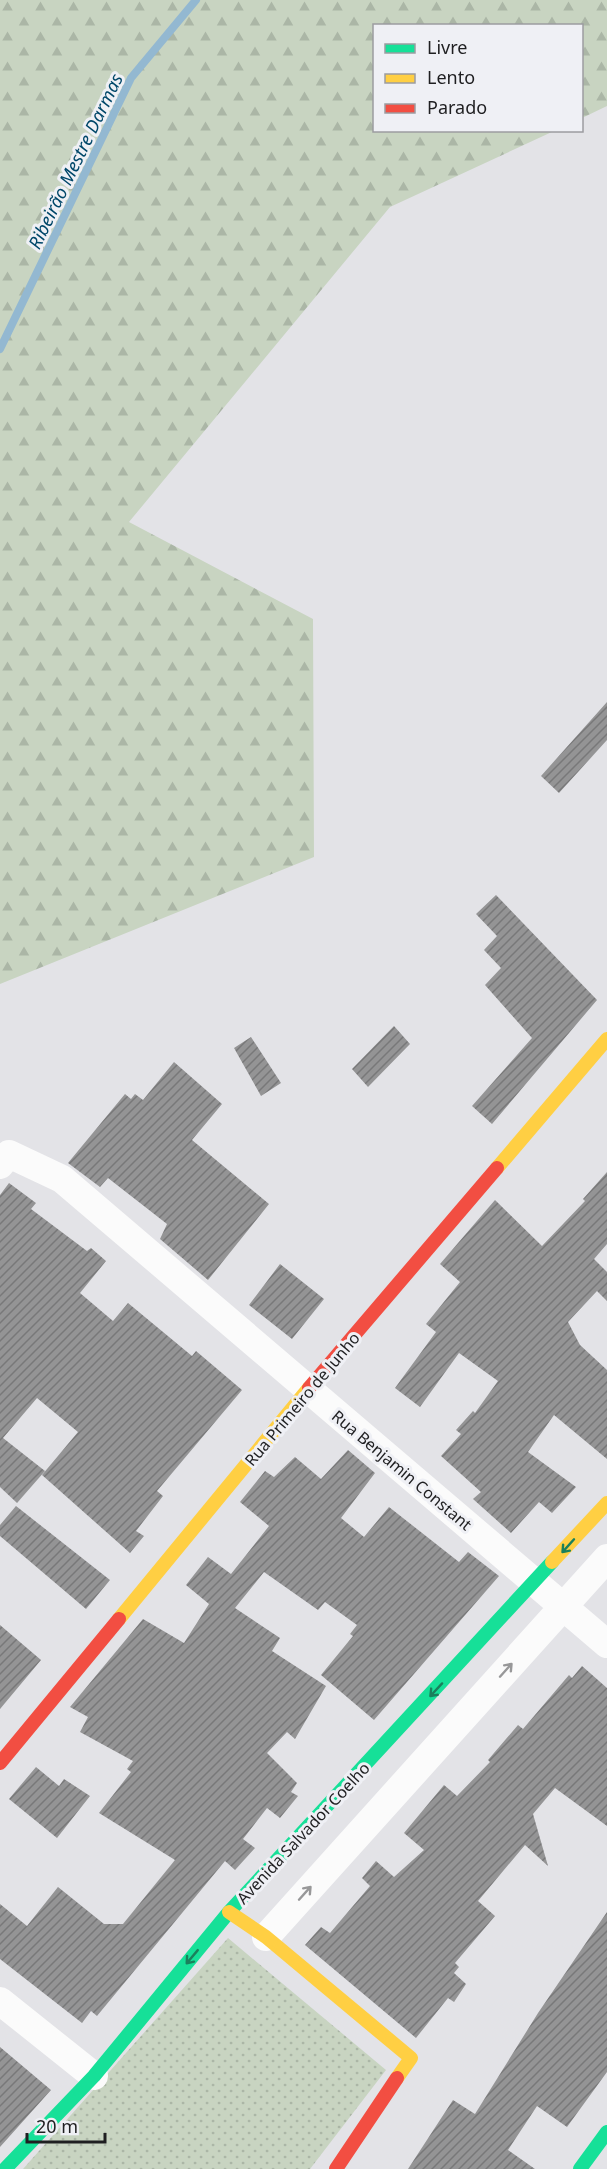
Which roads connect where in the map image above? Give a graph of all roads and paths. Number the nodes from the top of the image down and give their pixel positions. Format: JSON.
{"nodes":[{"id":1,"x":607,"y":1039,"type":"edge"},
{"id":2,"x":0,"y":1164,"type":"edge"},
{"id":3,"x":308,"y":1390,"type":"junction"},
{"id":4,"x":607,"y":1503,"type":"edge"},
{"id":5,"x":607,"y":1558,"type":"edge"},
{"id":6,"x":535,"y":1583,"type":"junction"},
{"id":7,"x":563,"y":1607,"type":"junction"},
{"id":8,"x":607,"y":1644,"type":"edge"},
{"id":9,"x":0,"y":1763,"type":"edge"},
{"id":10,"x":229,"y":1912,"type":"junction"},
{"id":11,"x":266,"y":1936,"type":"junction"},
{"id":12,"x":0,"y":2001,"type":"edge"},
{"id":13,"x":94,"y":2076,"type":"junction"},
{"id":14,"x":607,"y":2132,"type":"edge"},
{"id":15,"x":5,"y":2169,"type":"edge"},
{"id":16,"x":336,"y":2169,"type":"edge"},
{"id":17,"x":580,"y":2169,"type":"edge"}],
"edges":[{"from":1,"to":3,"type":"street","name":"Rua Primeiro de Junho"},
{"from":2,"to":3,"type":"street","name":"Rua Benjamin Constant"},
{"from":3,"to":6,"type":"street","name":"Rua Benjamin Constant"},
{"from":3,"to":9,"type":"street","name":"Rua Primeiro de Junho"},
{"from":4,"to":6,"type":"street","name":"Avenida Salvador Coelho","one_way":true},
{"from":5,"to":7,"type":"street"},
{"from":6,"to":7,"type":"street","name":"Rua Benjamin Constant"},
{"from":6,"to":10,"type":"street","name":"Avenida Salvador Coelho","one_way":true},
{"from":7,"to":8,"type":"street","name":"Rua Benjamin Constant"},
{"from":11,"to":7,"type":"street","one_way":true},
{"from":10,"to":11,"type":"street"},
{"from":10,"to":13,"type":"street","name":"Avenida Salvador Coelho","one_way":true},
{"from":11,"to":16,"type":"street"},
{"from":12,"to":13,"type":"street"},
{"from":13,"to":15,"type":"street","name":"Avenida Salvador Coelho"},
{"from":14,"to":17,"type":"street"}]}
